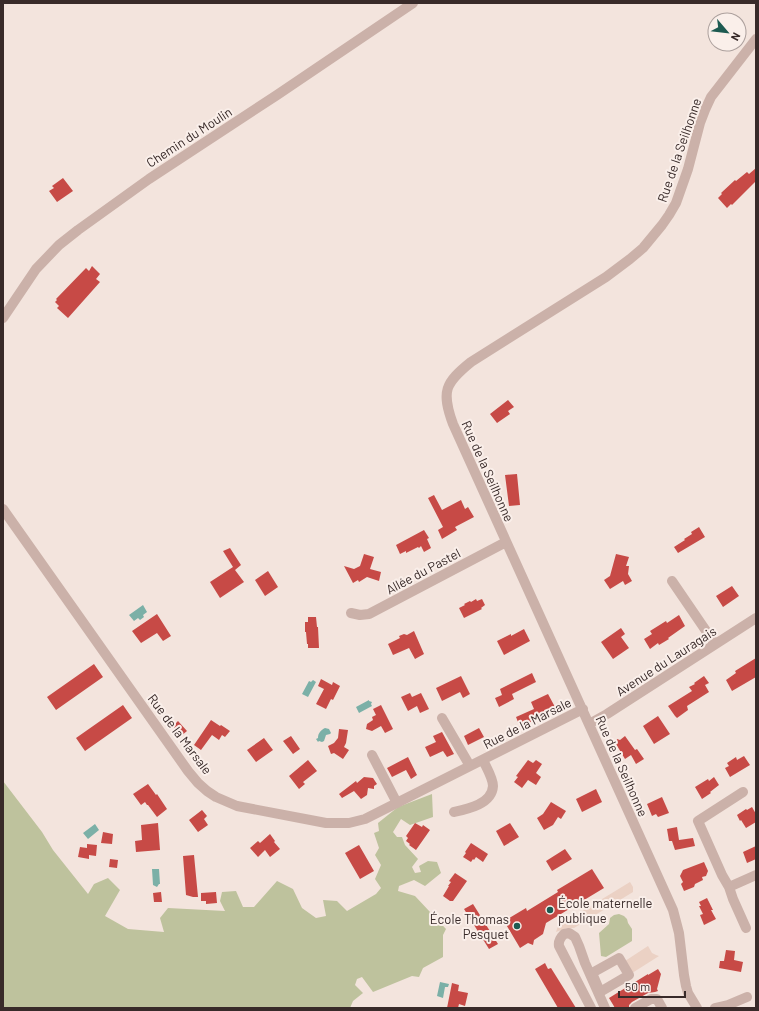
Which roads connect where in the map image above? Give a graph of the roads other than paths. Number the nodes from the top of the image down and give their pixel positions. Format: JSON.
{"nodes":[{"id":1,"x":413,"y":3,"type":"edge"},
{"id":2,"x":756,"y":39,"type":"edge"},
{"id":3,"x":3,"y":318,"type":"edge"},
{"id":4,"x":3,"y":509,"type":"edge"},
{"id":5,"x":506,"y":542,"type":"junction"},
{"id":6,"x":672,"y":581,"type":"dead end"},
{"id":7,"x":351,"y":613,"type":"dead end"},
{"id":8,"x":756,"y":618,"type":"edge"},
{"id":9,"x":715,"y":644,"type":"junction"},
{"id":10,"x":583,"y":709,"type":"junction"},
{"id":11,"x":442,"y":718,"type":"dead end"},
{"id":12,"x":589,"y":724,"type":"junction"},
{"id":13,"x":372,"y":755,"type":"dead end"},
{"id":14,"x":483,"y":760,"type":"junction"},
{"id":15,"x":470,"y":766,"type":"junction"},
{"id":16,"x":743,"y":792,"type":"dead end"},
{"id":17,"x":397,"y":803,"type":"junction"},
{"id":18,"x":454,"y":812,"type":"dead end"},
{"id":19,"x":756,"y":875,"type":"edge"},
{"id":20,"x":729,"y":887,"type":"junction"},
{"id":21,"x":746,"y":928,"type":"dead end"},
{"id":22,"x":752,"y":994,"type":"edge"},
{"id":23,"x":591,"y":1008,"type":"edge"},
{"id":24,"x":605,"y":1008,"type":"edge"},
{"id":25,"x":635,"y":1008,"type":"edge"},
{"id":26,"x":662,"y":1008,"type":"edge"},
{"id":27,"x":697,"y":1008,"type":"edge"},
{"id":28,"x":715,"y":1008,"type":"edge"},
{"id":29,"x":732,"y":1008,"type":"edge"}],
"edges":[{"from":1,"to":3,"type":"street","name":"Chemin du Moulin"},
{"from":2,"to":5,"type":"street","name":"Rue de la Seilhonne"},
{"from":4,"to":17,"type":"street","name":"Rue de la Marsale"},
{"from":5,"to":7,"type":"street","name":"Allée du Pastel"},
{"from":5,"to":10,"type":"street","name":"Rue de la Seilhonne"},
{"from":6,"to":9,"type":"street"},
{"from":8,"to":9,"type":"street","name":"Avenue du Lauragais"},
{"from":9,"to":12,"type":"street","name":"Avenue du Lauragais"},
{"from":10,"to":12,"type":"street","name":"Rue de la Seilhonne"},
{"from":10,"to":14,"type":"street","name":"Rue de la Marsale"},
{"from":11,"to":15,"type":"street"},
{"from":12,"to":27,"type":"street","name":"Rue de la Seilhonne"},
{"from":13,"to":17,"type":"street"},
{"from":14,"to":15,"type":"street","name":"Rue de la Marsale"},
{"from":14,"to":18,"type":"street","name":"Rue de la Marsale"},
{"from":15,"to":17,"type":"street","name":"Rue de la Marsale"},
{"from":16,"to":20,"type":"street"},
{"from":19,"to":20,"type":"street"},
{"from":20,"to":21,"type":"street"},
{"from":22,"to":28,"type":"street"},
{"from":22,"to":29,"type":"street"},
{"from":23,"to":24,"type":"street"},
{"from":25,"to":26,"type":"street"}]}
